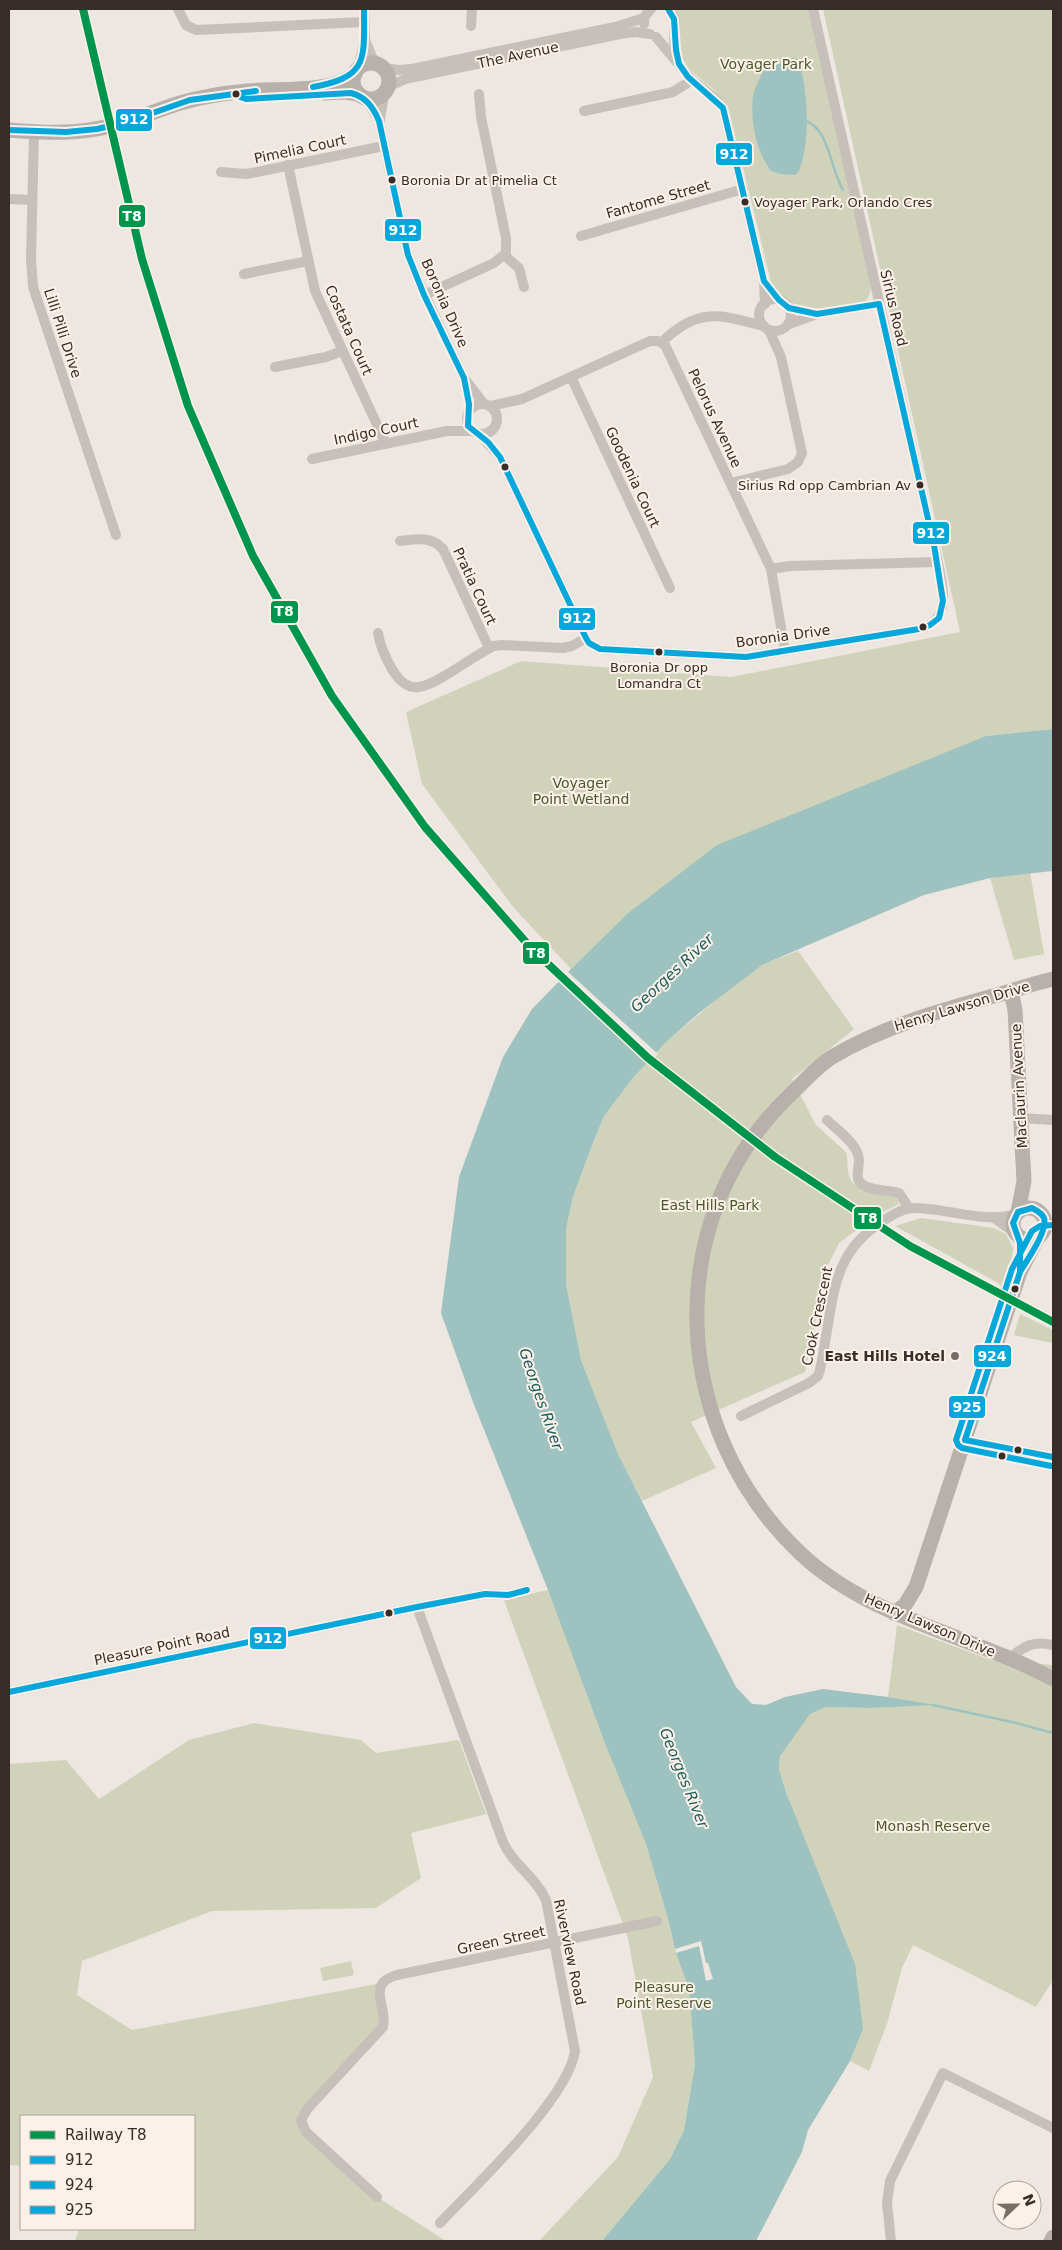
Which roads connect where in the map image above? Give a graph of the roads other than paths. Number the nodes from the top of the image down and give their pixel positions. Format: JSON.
{"nodes":[{"id":1,"x":178,"y":9,"type":"edge"},
{"id":2,"x":364,"y":9,"type":"edge"},
{"id":3,"x":472,"y":9,"type":"edge"},
{"id":4,"x":668,"y":9,"type":"edge"},
{"id":5,"x":813,"y":9,"type":"edge"},
{"id":6,"x":648,"y":12,"type":"edge"},
{"id":7,"x":364,"y":22,"type":"junction"},
{"id":8,"x":472,"y":26,"type":"dead end"},
{"id":9,"x":674,"y":27,"type":"junction"},
{"id":10,"x":653,"y":36,"type":"junction"},
{"id":11,"x":365,"y":40,"type":"junction"},
{"id":12,"x":680,"y":65,"type":"junction"},
{"id":13,"x":381,"y":66,"type":"junction"},
{"id":14,"x":357,"y":71,"type":"junction"},
{"id":15,"x":692,"y":80,"type":"junction"},
{"id":16,"x":386,"y":91,"type":"junction"},
{"id":17,"x":232,"y":94,"type":"junction"},
{"id":18,"x":479,"y":94,"type":"dead end"},
{"id":19,"x":362,"y":96,"type":"junction"},
{"id":20,"x":584,"y":111,"type":"dead end"},
{"id":21,"x":380,"y":121,"type":"junction"},
{"id":22,"x":9,"y":130,"type":"edge"},
{"id":23,"x":34,"y":132,"type":"junction"},
{"id":24,"x":384,"y":146,"type":"junction"},
{"id":25,"x":288,"y":165,"type":"junction"},
{"id":26,"x":221,"y":172,"type":"dead end"},
{"id":27,"x":742,"y":189,"type":"junction"},
{"id":28,"x":9,"y":199,"type":"edge"},
{"id":29,"x":32,"y":200,"type":"junction"},
{"id":30,"x":580,"y":236,"type":"dead end"},
{"id":31,"x":504,"y":256,"type":"junction"},
{"id":32,"x":308,"y":261,"type":"junction"},
{"id":33,"x":244,"y":274,"type":"dead end"},
{"id":34,"x":764,"y":281,"type":"junction"},
{"id":35,"x":524,"y":287,"type":"dead end"},
{"id":36,"x":424,"y":295,"type":"junction"},
{"id":37,"x":779,"y":300,"type":"junction"},
{"id":38,"x":878,"y":304,"type":"junction"},
{"id":39,"x":762,"y":308,"type":"junction"},
{"id":40,"x":789,"y":308,"type":"junction"},
{"id":41,"x":817,"y":314,"type":"junction"},
{"id":42,"x":740,"y":320,"type":"junction"},
{"id":43,"x":786,"y":326,"type":"junction"},
{"id":44,"x":766,"y":328,"type":"junction"},
{"id":45,"x":662,"y":342,"type":"junction"},
{"id":46,"x":342,"y":350,"type":"junction"},
{"id":47,"x":782,"y":357,"type":"junction"},
{"id":48,"x":275,"y":368,"type":"dead end"},
{"id":49,"x":572,"y":377,"type":"junction"},
{"id":50,"x":464,"y":378,"type":"junction"},
{"id":51,"x":522,"y":398,"type":"junction"},
{"id":52,"x":487,"y":405,"type":"junction"},
{"id":53,"x":468,"y":414,"type":"junction"},
{"id":54,"x":496,"y":423,"type":"junction"},
{"id":55,"x":447,"y":431,"type":"junction"},
{"id":56,"x":476,"y":432,"type":"junction"},
{"id":57,"x":386,"y":444,"type":"junction"},
{"id":58,"x":500,"y":457,"type":"junction"},
{"id":59,"x":312,"y":459,"type":"dead end"},
{"id":60,"x":730,"y":483,"type":"junction"},
{"id":61,"x":116,"y":535,"type":"dead end"},
{"id":62,"x":400,"y":541,"type":"dead end"},
{"id":63,"x":937,"y":562,"type":"junction"},
{"id":64,"x":771,"y":570,"type":"junction"},
{"id":65,"x":670,"y":588,"type":"dead end"},
{"id":66,"x":941,"y":613,"type":"joint"},
{"id":67,"x":378,"y":633,"type":"dead end"},
{"id":68,"x":586,"y":638,"type":"junction"},
{"id":69,"x":489,"y":648,"type":"junction"},
{"id":70,"x":785,"y":651,"type":"junction"},
{"id":71,"x":1053,"y":979,"type":"edge"},
{"id":72,"x":1011,"y":991,"type":"junction"},
{"id":73,"x":1020,"y":1118,"type":"junction"},
{"id":74,"x":827,"y":1120,"type":"dead end"},
{"id":75,"x":1053,"y":1120,"type":"edge"},
{"id":76,"x":1024,"y":1181,"type":"junction"},
{"id":77,"x":909,"y":1208,"type":"junction"},
{"id":78,"x":1017,"y":1213,"type":"junction"},
{"id":79,"x":1043,"y":1215,"type":"edge"},
{"id":80,"x":993,"y":1218,"type":"junction"},
{"id":81,"x":1017,"y":1235,"type":"junction"},
{"id":82,"x":1044,"y":1235,"type":"edge"},
{"id":83,"x":1020,"y":1272,"type":"junction"},
{"id":84,"x":741,"y":1416,"type":"dead end"},
{"id":85,"x":965,"y":1440,"type":"junction"},
{"id":86,"x":1053,"y":1457,"type":"edge"},
{"id":87,"x":916,"y":1586,"type":"junction"},
{"id":88,"x":528,"y":1590,"type":"dead end"},
{"id":89,"x":417,"y":1607,"type":"junction"},
{"id":90,"x":894,"y":1614,"type":"junction"},
{"id":91,"x":916,"y":1622,"type":"junction"},
{"id":92,"x":1053,"y":1645,"type":"edge"},
{"id":93,"x":1010,"y":1658,"type":"junction"},
{"id":94,"x":1053,"y":1679,"type":"edge"},
{"id":95,"x":9,"y":1692,"type":"edge"},
{"id":96,"x":657,"y":1921,"type":"dead end"},
{"id":97,"x":554,"y":1943,"type":"junction"},
{"id":98,"x":1053,"y":2128,"type":"edge"},
{"id":99,"x":377,"y":2197,"type":"dead end"},
{"id":100,"x":440,"y":2223,"type":"dead end"},
{"id":101,"x":1053,"y":2238,"type":"edge"},
{"id":102,"x":891,"y":2241,"type":"edge"},
{"id":103,"x":1051,"y":2241,"type":"edge"}],
"edges":[{"from":1,"to":7,"type":"street"},
{"from":2,"to":7,"type":"street"},
{"from":3,"to":8,"type":"street"},
{"from":4,"to":9,"type":"street"},
{"from":5,"to":38,"type":"street","name":"Sirius Road"},
{"from":6,"to":10,"type":"street"},
{"from":6,"to":13,"type":"street","name":"The Avenue"},
{"from":7,"to":11,"type":"street"},
{"from":9,"to":10,"type":"street"},
{"from":9,"to":12,"type":"street"},
{"from":10,"to":12,"type":"street"},
{"from":10,"to":16,"type":"street","name":"The Avenue"},
{"from":11,"to":13,"type":"street"},
{"from":11,"to":14,"type":"street"},
{"from":12,"to":15,"type":"street"},
{"from":13,"to":14,"type":"main road"},
{"from":13,"to":16,"type":"main road"},
{"from":14,"to":17,"type":"main road"},
{"from":14,"to":19,"type":"main road"},
{"from":15,"to":20,"type":"street"},
{"from":15,"to":27,"type":"street"},
{"from":16,"to":19,"type":"main road"},
{"from":16,"to":21,"type":"street","name":"Boronia Drive"},
{"from":17,"to":19,"type":"main road"},
{"from":17,"to":23,"type":"main road"},
{"from":18,"to":31,"type":"street"},
{"from":19,"to":21,"type":"street","name":"Boronia Drive"},
{"from":21,"to":24,"type":"street","name":"Boronia Drive"},
{"from":22,"to":23,"type":"main road"},
{"from":23,"to":29,"type":"street","name":"Lilli Pilli Drive"},
{"from":24,"to":25,"type":"street","name":"Pimelia Court"},
{"from":24,"to":36,"type":"street","name":"Boronia Drive"},
{"from":25,"to":26,"type":"street","name":"Pimelia Court"},
{"from":25,"to":32,"type":"street","name":"Costata Court"},
{"from":27,"to":30,"type":"street","name":"Fantome Street"},
{"from":27,"to":34,"type":"street"},
{"from":28,"to":29,"type":"street"},
{"from":29,"to":61,"type":"street","name":"Lilli Pilli Drive"},
{"from":31,"to":35,"type":"street"},
{"from":31,"to":36,"type":"street"},
{"from":32,"to":33,"type":"street"},
{"from":32,"to":46,"type":"street","name":"Costata Court"},
{"from":34,"to":37,"type":"street"},
{"from":34,"to":39,"type":"street"},
{"from":36,"to":50,"type":"street","name":"Boronia Drive"},
{"from":37,"to":39,"type":"street"},
{"from":37,"to":40,"type":"street"},
{"from":38,"to":41,"type":"street"},
{"from":38,"to":63,"type":"street","name":"Sirius Road"},
{"from":39,"to":42,"type":"street"},
{"from":39,"to":44,"type":"street"},
{"from":40,"to":41,"type":"street"},
{"from":40,"to":43,"type":"street"},
{"from":41,"to":43,"type":"street"},
{"from":42,"to":44,"type":"street"},
{"from":42,"to":45,"type":"street"},
{"from":43,"to":44,"type":"street"},
{"from":43,"to":47,"type":"street"},
{"from":44,"to":47,"type":"street"},
{"from":45,"to":49,"type":"street"},
{"from":45,"to":60,"type":"street","name":"Pelorus Avenue"},
{"from":46,"to":48,"type":"street"},
{"from":46,"to":57,"type":"street","name":"Costata Court"},
{"from":47,"to":60,"type":"street"},
{"from":49,"to":51,"type":"street"},
{"from":49,"to":65,"type":"street","name":"Goodenia Court"},
{"from":50,"to":52,"type":"street","name":"Boronia Drive"},
{"from":50,"to":53,"type":"street","name":"Boronia Drive"},
{"from":51,"to":52,"type":"street"},
{"from":51,"to":54,"type":"street"},
{"from":52,"to":53,"type":"street"},
{"from":52,"to":54,"type":"street"},
{"from":53,"to":55,"type":"street","name":"Indigo Court"},
{"from":53,"to":56,"type":"street"},
{"from":54,"to":56,"type":"street"},
{"from":54,"to":58,"type":"street"},
{"from":55,"to":56,"type":"street","name":"Indigo Court"},
{"from":55,"to":57,"type":"street","name":"Indigo Court"},
{"from":56,"to":58,"type":"street"},
{"from":57,"to":59,"type":"street","name":"Indigo Court"},
{"from":58,"to":68,"type":"street"},
{"from":60,"to":64,"type":"street","name":"Pelorus Avenue"},
{"from":62,"to":69,"type":"street","name":"Pratia Court"},
{"from":63,"to":64,"type":"street"},
{"from":63,"to":66,"type":"street","name":"Sirius Road"},
{"from":64,"to":70,"type":"street","name":"Pelorus Avenue"},
{"from":66,"to":70,"type":"street","name":"Boronia Drive"},
{"from":67,"to":69,"type":"street"},
{"from":68,"to":69,"type":"street"},
{"from":68,"to":70,"type":"street","name":"Boronia Drive"},
{"from":71,"to":72,"type":"main road","name":"Henry Lawson Drive"},
{"from":72,"to":73,"type":"main road","name":"Maclaurin Avenue"},
{"from":72,"to":90,"type":"main road","name":"Henry Lawson Drive"},
{"from":73,"to":75,"type":"street"},
{"from":73,"to":76,"type":"main road","name":"Maclaurin Avenue"},
{"from":74,"to":77,"type":"street"},
{"from":76,"to":78,"type":"main road","name":"Maclaurin Avenue"},
{"from":76,"to":79,"type":"main road","name":"Maclaurin Avenue"},
{"from":77,"to":80,"type":"street"},
{"from":77,"to":84,"type":"street","name":"Cook Crescent"},
{"from":78,"to":79,"type":"main road"},
{"from":78,"to":80,"type":"street"},
{"from":78,"to":81,"type":"main road"},
{"from":79,"to":82,"type":"main road"},
{"from":80,"to":81,"type":"street"},
{"from":81,"to":82,"type":"main road"},
{"from":81,"to":83,"type":"main road"},
{"from":82,"to":83,"type":"main road"},
{"from":83,"to":85,"type":"main road"},
{"from":85,"to":86,"type":"street"},
{"from":85,"to":87,"type":"main road"},
{"from":87,"to":90,"type":"main road"},
{"from":87,"to":91,"type":"main road"},
{"from":88,"to":89,"type":"street","name":"Pleasure Point Road"},
{"from":89,"to":95,"type":"street","name":"Pleasure Point Road"},
{"from":89,"to":97,"type":"street","name":"Riverview Road"},
{"from":90,"to":91,"type":"main road","name":"Henry Lawson Drive"},
{"from":91,"to":93,"type":"main road","name":"Henry Lawson Drive"},
{"from":92,"to":93,"type":"street"},
{"from":93,"to":94,"type":"main road","name":"Henry Lawson Drive"},
{"from":96,"to":97,"type":"street","name":"Green Street"},
{"from":97,"to":99,"type":"street","name":"Green Street"},
{"from":97,"to":100,"type":"street","name":"Riverview Road"},
{"from":98,"to":102,"type":"street"},
{"from":101,"to":103,"type":"main road"}]}
